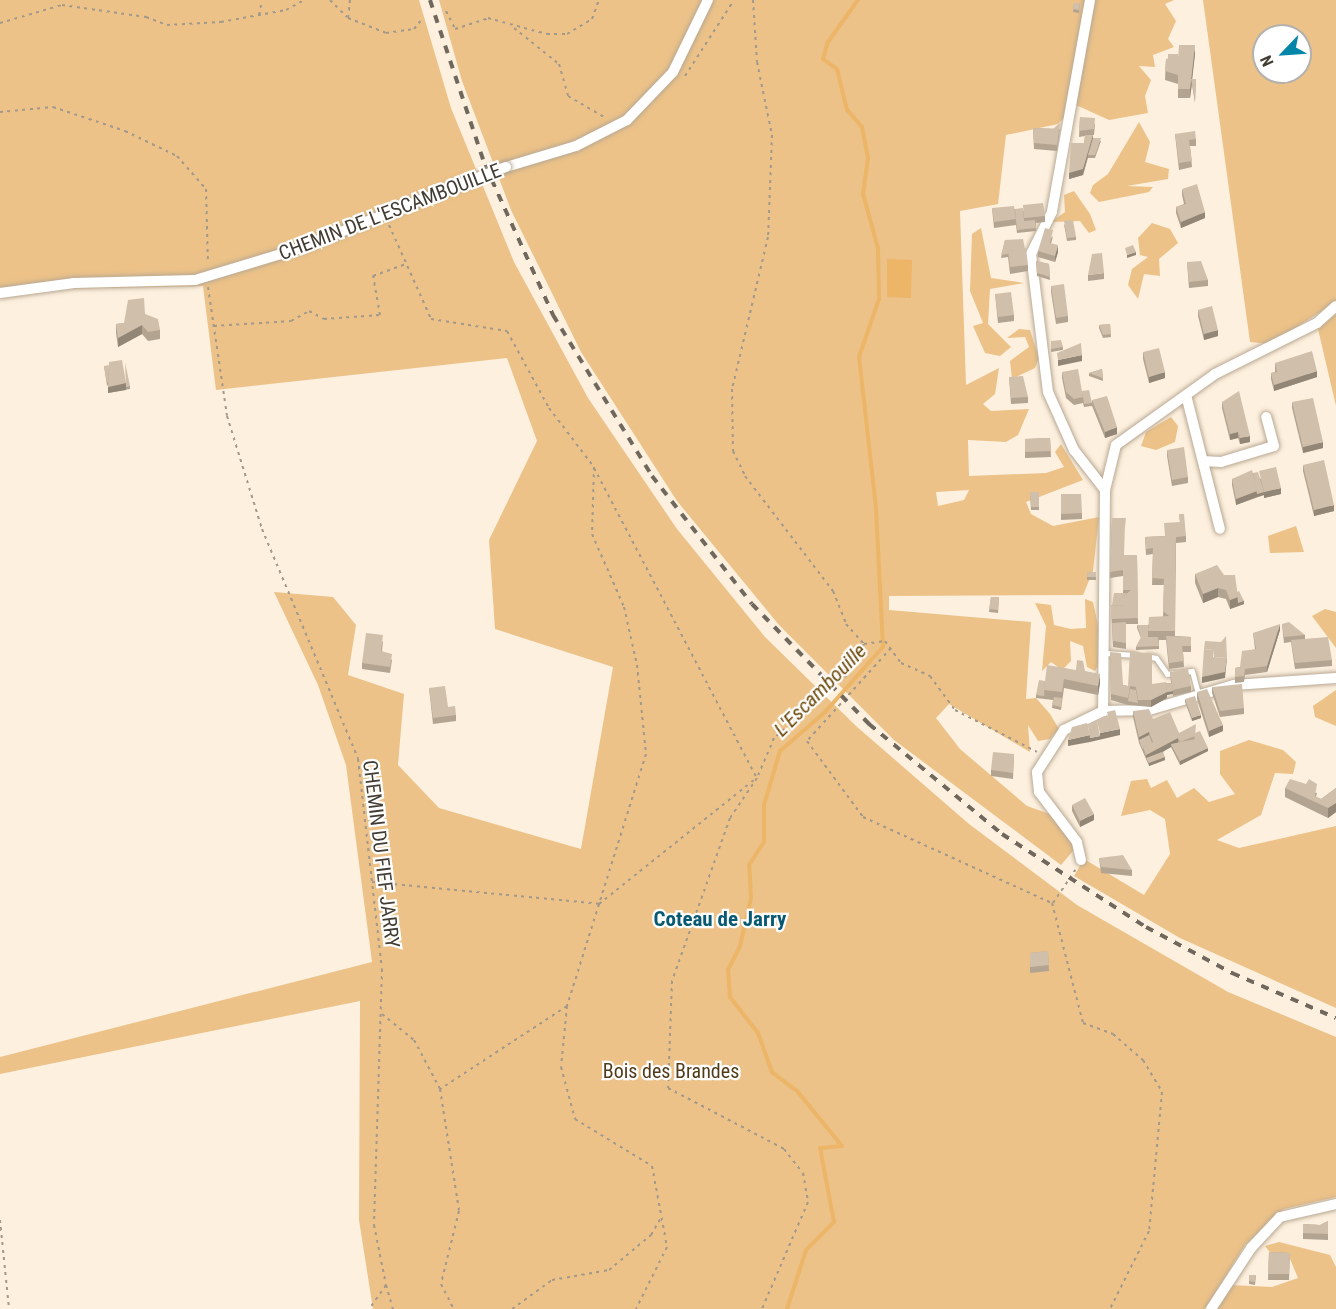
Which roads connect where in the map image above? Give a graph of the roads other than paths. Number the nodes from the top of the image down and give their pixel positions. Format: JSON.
{"nodes":[{"id":1,"x":708,"y":0,"type":"edge"},
{"id":2,"x":1090,"y":0,"type":"edge"},
{"id":3,"x":0,"y":293,"type":"edge"},
{"id":4,"x":1336,"y":306,"type":"edge"},
{"id":5,"x":1186,"y":394,"type":"junction"},
{"id":6,"x":1266,"y":417,"type":"dead end"},
{"id":7,"x":1203,"y":461,"type":"junction"},
{"id":8,"x":1105,"y":490,"type":"junction"},
{"id":9,"x":1220,"y":529,"type":"dead end"},
{"id":10,"x":1105,"y":652,"type":"junction"},
{"id":11,"x":1336,"y":678,"type":"edge"},
{"id":12,"x":1198,"y":693,"type":"junction"},
{"id":13,"x":1103,"y":711,"type":"junction"},
{"id":14,"x":1081,"y":860,"type":"road end"},
{"id":15,"x":1336,"y":1204,"type":"edge"},
{"id":16,"x":1211,"y":1309,"type":"edge"}],
"edges":[{"from":1,"to":3,"type":"street","name":"CHEMIN DE L'ESCAMBOUILLE","bridge":true},
{"from":2,"to":8,"type":"street"},
{"from":4,"to":5,"type":"street"},
{"from":5,"to":7,"type":"street"},
{"from":5,"to":8,"type":"street"},
{"from":6,"to":7,"type":"street"},
{"from":7,"to":9,"type":"street"},
{"from":8,"to":10,"type":"street"},
{"from":10,"to":12,"type":"lane"},
{"from":10,"to":13,"type":"street"},
{"from":11,"to":12,"type":"street"},
{"from":12,"to":13,"type":"street"},
{"from":13,"to":14,"type":"street"},
{"from":15,"to":16,"type":"street"}]}
